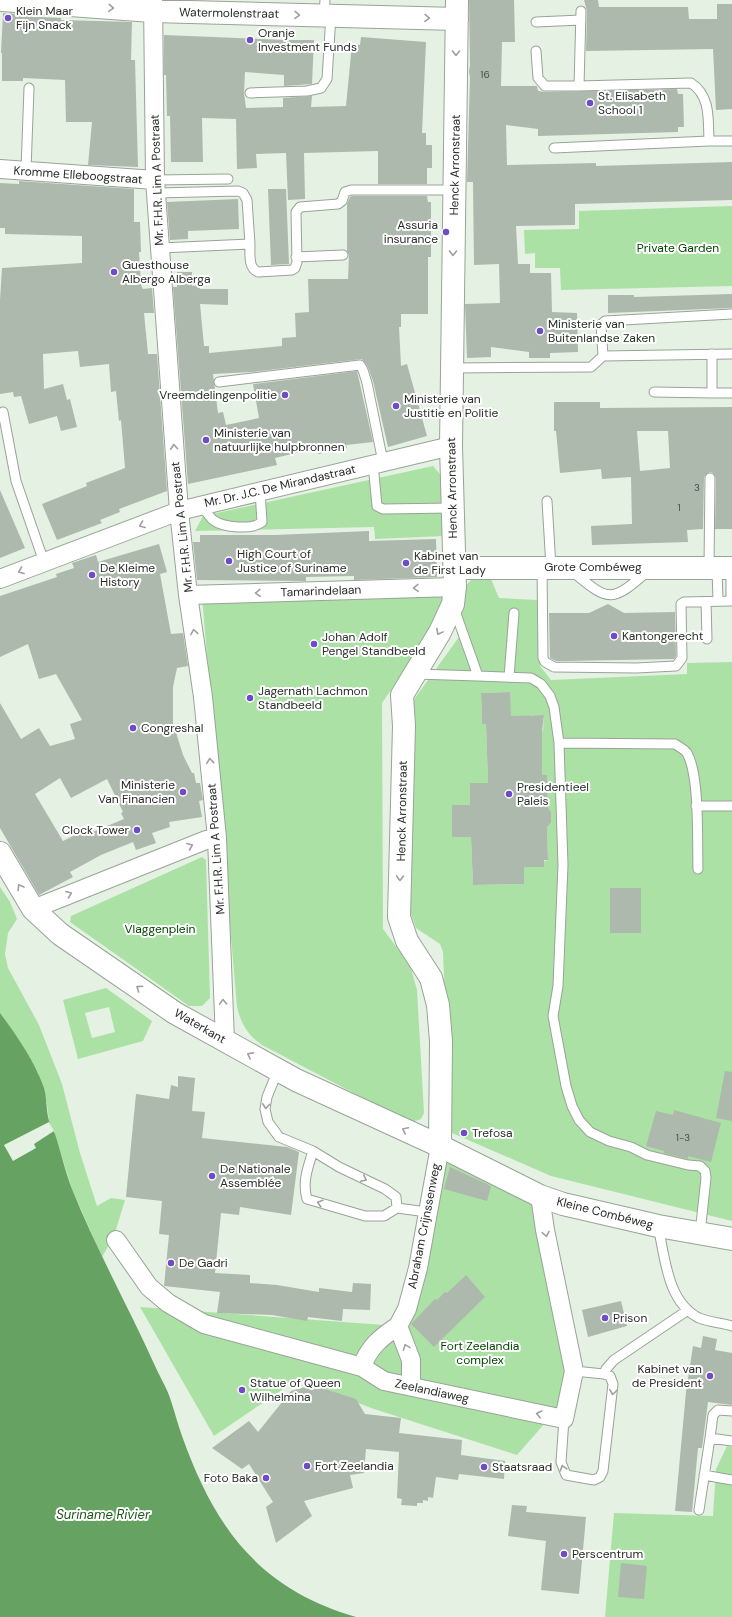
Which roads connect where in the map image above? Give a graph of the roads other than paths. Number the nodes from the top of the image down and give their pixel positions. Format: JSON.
{"nodes":[{"id":1,"x":2,"y":0,"type":"edge"},
{"id":2,"x":26,"y":1,"type":"edge"},
{"id":3,"x":152,"y":6,"type":"edge"},
{"id":4,"x":457,"y":9,"type":"edge"},
{"id":5,"x":327,"y":10,"type":"edge"},
{"id":6,"x":536,"y":22,"type":"dead end"},
{"id":7,"x":536,"y":50,"type":"dead end"},
{"id":8,"x":579,"y":86,"type":"junction"},
{"id":9,"x":29,"y":88,"type":"dead end"},
{"id":10,"x":250,"y":93,"type":"dead end"},
{"id":11,"x":709,"y":141,"type":"junction"},
{"id":12,"x":732,"y":142,"type":"edge"},
{"id":13,"x":554,"y":148,"type":"dead end"},
{"id":14,"x":0,"y":169,"type":"edge"},
{"id":15,"x":26,"y":170,"type":"junction"},
{"id":16,"x":228,"y":178,"type":"dead end"},
{"id":17,"x":156,"y":187,"type":"junction"},
{"id":18,"x":454,"y":190,"type":"junction"},
{"id":19,"x":250,"y":244,"type":"junction"},
{"id":20,"x":160,"y":248,"type":"junction"},
{"id":21,"x":343,"y":255,"type":"dead end"},
{"id":22,"x":296,"y":257,"type":"junction"},
{"id":23,"x":732,"y":314,"type":"edge"},
{"id":24,"x":712,"y":354,"type":"junction"},
{"id":25,"x":732,"y":354,"type":"edge"},
{"id":26,"x":603,"y":356,"type":"junction"},
{"id":27,"x":452,"y":368,"type":"junction"},
{"id":28,"x":219,"y":382,"type":"dead end"},
{"id":29,"x":654,"y":392,"type":"dead end"},
{"id":30,"x":712,"y":393,"type":"junction"},
{"id":31,"x":732,"y":393,"type":"edge"},
{"id":32,"x":4,"y":412,"type":"dead end"},
{"id":33,"x":450,"y":446,"type":"junction"},
{"id":34,"x":378,"y":463,"type":"junction"},
{"id":35,"x":710,"y":478,"type":"dead end"},
{"id":36,"x":260,"y":491,"type":"junction"},
{"id":37,"x":547,"y":501,"type":"dead end"},
{"id":38,"x":201,"y":505,"type":"junction"},
{"id":39,"x":452,"y":508,"type":"junction"},
{"id":40,"x":179,"y":510,"type":"junction"},
{"id":41,"x":44,"y":562,"type":"junction"},
{"id":42,"x":553,"y":567,"type":"junction"},
{"id":43,"x":652,"y":567,"type":"junction"},
{"id":44,"x":722,"y":568,"type":"edge"},
{"id":45,"x":0,"y":579,"type":"edge"},
{"id":46,"x":454,"y":586,"type":"junction"},
{"id":47,"x":188,"y":594,"type":"junction"},
{"id":48,"x":718,"y":601,"type":"junction"},
{"id":49,"x":732,"y":601,"type":"edge"},
{"id":50,"x":706,"y":602,"type":"junction"},
{"id":51,"x":514,"y":613,"type":"dead end"},
{"id":52,"x":707,"y":639,"type":"dead end"},
{"id":53,"x":415,"y":674,"type":"junction"},
{"id":54,"x":478,"y":676,"type":"junction"},
{"id":55,"x":509,"y":677,"type":"junction"},
{"id":56,"x":559,"y":743,"type":"junction"},
{"id":57,"x":696,"y":806,"type":"junction"},
{"id":58,"x":732,"y":806,"type":"edge"},
{"id":59,"x":217,"y":838,"type":"junction"},
{"id":60,"x":0,"y":853,"type":"edge"},
{"id":61,"x":698,"y":869,"type":"dead end"},
{"id":62,"x":33,"y":909,"type":"junction"},
{"id":63,"x":225,"y":1041,"type":"junction"},
{"id":64,"x":278,"y":1070,"type":"junction"},
{"id":65,"x":440,"y":1146,"type":"junction"},
{"id":66,"x":312,"y":1151,"type":"junction"},
{"id":67,"x":540,"y":1196,"type":"junction"},
{"id":68,"x":397,"y":1208,"type":"junction"},
{"id":69,"x":427,"y":1212,"type":"junction"},
{"id":70,"x":658,"y":1226,"type":"junction"},
{"id":71,"x":700,"y":1233,"type":"junction"},
{"id":72,"x":732,"y":1239,"type":"edge"},
{"id":73,"x":116,"y":1240,"type":"dead end"},
{"id":74,"x":688,"y":1310,"type":"junction"},
{"id":75,"x":398,"y":1326,"type":"junction"},
{"id":76,"x":732,"y":1326,"type":"edge"},
{"id":77,"x":362,"y":1367,"type":"junction"},
{"id":78,"x":574,"y":1371,"type":"junction"},
{"id":79,"x":604,"y":1374,"type":"junction"},
{"id":80,"x":411,"y":1385,"type":"junction"},
{"id":81,"x":732,"y":1411,"type":"edge"},
{"id":82,"x":564,"y":1419,"type":"junction"},
{"id":83,"x":710,"y":1438,"type":"junction"},
{"id":84,"x":732,"y":1441,"type":"edge"},
{"id":85,"x":704,"y":1475,"type":"junction"},
{"id":86,"x":732,"y":1480,"type":"edge"},
{"id":87,"x":699,"y":1510,"type":"dead end"}],
"edges":[{"from":1,"to":2,"type":"main road","name":"Watermolenstraat"},
{"from":2,"to":3,"type":"main road","name":"Watermolenstraat","one_way":true},
{"from":3,"to":5,"type":"main road","name":"Watermolenstraat","one_way":true},
{"from":3,"to":17,"type":"street","name":"Mr. F.H.R. Lim A Postraat"},
{"from":5,"to":4,"type":"main road","name":"Watermolenstraat","one_way":true},
{"from":4,"to":18,"type":"main road","name":"Henck Arronstraat","one_way":true},
{"from":5,"to":10,"type":"lane"},
{"from":6,"to":8,"type":"lane"},
{"from":7,"to":8,"type":"lane"},
{"from":8,"to":11,"type":"lane"},
{"from":9,"to":15,"type":"lane"},
{"from":11,"to":12,"type":"lane"},
{"from":11,"to":13,"type":"lane"},
{"from":14,"to":15,"type":"street","name":"Kromme Elleboogstraat"},
{"from":15,"to":17,"type":"street","name":"Kromme Elleboogstraat"},
{"from":16,"to":17,"type":"lane"},
{"from":17,"to":19,"type":"lane"},
{"from":17,"to":20,"type":"street","name":"Mr. F.H.R. Lim A Postraat"},
{"from":18,"to":22,"type":"lane"},
{"from":18,"to":27,"type":"main road","name":"Henck Arronstraat","one_way":true},
{"from":19,"to":20,"type":"lane"},
{"from":19,"to":22,"type":"lane"},
{"from":40,"to":20,"type":"street","name":"Mr. F.H.R. Lim A Postraat","one_way":true},
{"from":21,"to":22,"type":"lane"},
{"from":23,"to":26,"type":"lane"},
{"from":24,"to":25,"type":"lane"},
{"from":24,"to":26,"type":"lane"},
{"from":24,"to":30,"type":"lane"},
{"from":26,"to":27,"type":"lane"},
{"from":27,"to":33,"type":"main road","name":"Henck Arronstraat"},
{"from":28,"to":34,"type":"lane"},
{"from":29,"to":30,"type":"lane"},
{"from":30,"to":31,"type":"lane"},
{"from":32,"to":41,"type":"lane"},
{"from":33,"to":34,"type":"street","name":"Mr. Dr. J.C. De Mirandastraat"},
{"from":33,"to":39,"type":"main road","name":"Henck Arronstraat"},
{"from":34,"to":36,"type":"street","name":"Mr. Dr. J.C. De Mirandastraat"},
{"from":34,"to":39,"type":"lane"},
{"from":35,"to":44,"type":"lane"},
{"from":36,"to":38,"type":"street","name":"Mr. Dr. J.C. De Mirandastraat"},
{"from":36,"to":38,"type":"lane"},
{"from":37,"to":42,"type":"lane"},
{"from":38,"to":40,"type":"street","name":"Mr. Dr. J.C. De Mirandastraat"},
{"from":39,"to":46,"type":"main road","name":"Henck Arronstraat"},
{"from":40,"to":41,"type":"street","name":"Mr. Dr. J.C. De Mirandastraat","one_way":true},
{"from":40,"to":47,"type":"street","name":"Mr. F.H.R. Lim A Postraat"},
{"from":41,"to":45,"type":"street","name":"Mr. Dr. J.C. De Mirandastraat","one_way":true},
{"from":42,"to":43,"type":"main road","name":"Grote Combéweg"},
{"from":42,"to":43,"type":"lane"},
{"from":42,"to":46,"type":"main road","name":"Grote Combéweg"},
{"from":42,"to":50,"type":"lane"},
{"from":43,"to":44,"type":"main road","name":"Grote Combéweg"},
{"from":44,"to":48,"type":"lane"},
{"from":44,"to":49,"type":"lane"},
{"from":46,"to":47,"type":"street","name":"Tamarindelaan","one_way":true},
{"from":46,"to":53,"type":"main road","name":"Henck Arronstraat","one_way":true},
{"from":46,"to":54,"type":"lane"},
{"from":59,"to":47,"type":"street","name":"Mr. F.H.R. Lim A Postraat","one_way":true},
{"from":48,"to":49,"type":"lane"},
{"from":48,"to":50,"type":"lane"},
{"from":50,"to":52,"type":"lane"},
{"from":51,"to":55,"type":"lane"},
{"from":53,"to":54,"type":"lane"},
{"from":53,"to":65,"type":"main road","name":"Henck Arronstraat","one_way":true},
{"from":54,"to":55,"type":"lane"},
{"from":55,"to":56,"type":"lane"},
{"from":56,"to":57,"type":"lane"},
{"from":56,"to":71,"type":"lane"},
{"from":57,"to":58,"type":"lane"},
{"from":57,"to":61,"type":"lane"},
{"from":62,"to":59,"type":"street","one_way":true},
{"from":63,"to":59,"type":"street","name":"Mr. F.H.R. Lim A Postraat","one_way":true},
{"from":62,"to":60,"type":"main road","name":"Waterkant","one_way":true},
{"from":63,"to":62,"type":"main road","name":"Waterkant","one_way":true},
{"from":64,"to":63,"type":"main road","name":"Waterkant","one_way":true},
{"from":65,"to":64,"type":"main road","name":"Waterkant","one_way":true},
{"from":64,"to":66,"type":"lane","one_way":true},
{"from":65,"to":67,"type":"main road","name":"Kleine Combéweg"},
{"from":65,"to":69,"type":"street","name":"Abraham Crijnssenweg"},
{"from":66,"to":68,"type":"lane","one_way":true},
{"from":68,"to":66,"type":"lane","one_way":true},
{"from":67,"to":70,"type":"main road","name":"Kleine Combéweg"},
{"from":67,"to":78,"type":"street","one_way":true},
{"from":68,"to":69,"type":"lane"},
{"from":69,"to":75,"type":"street","name":"Abraham Crijnssenweg"},
{"from":70,"to":71,"type":"main road","name":"Kleine Combéweg"},
{"from":70,"to":74,"type":"lane"},
{"from":71,"to":72,"type":"main road","name":"Kleine Combéweg"},
{"from":73,"to":77,"type":"street","name":"Zeelandiaweg"},
{"from":74,"to":76,"type":"lane"},
{"from":74,"to":79,"type":"lane"},
{"from":75,"to":77,"type":"street","name":"Abraham Crijnssenweg"},
{"from":80,"to":75,"type":"street","one_way":true},
{"from":77,"to":80,"type":"street","name":"Zeelandiaweg"},
{"from":78,"to":79,"type":"lane"},
{"from":78,"to":82,"type":"street"},
{"from":79,"to":82,"type":"lane","one_way":true},
{"from":82,"to":80,"type":"street","name":"Zeelandiaweg","one_way":true},
{"from":81,"to":83,"type":"lane"},
{"from":83,"to":84,"type":"lane"},
{"from":83,"to":85,"type":"lane"},
{"from":85,"to":86,"type":"lane"},
{"from":85,"to":87,"type":"lane"}]}
